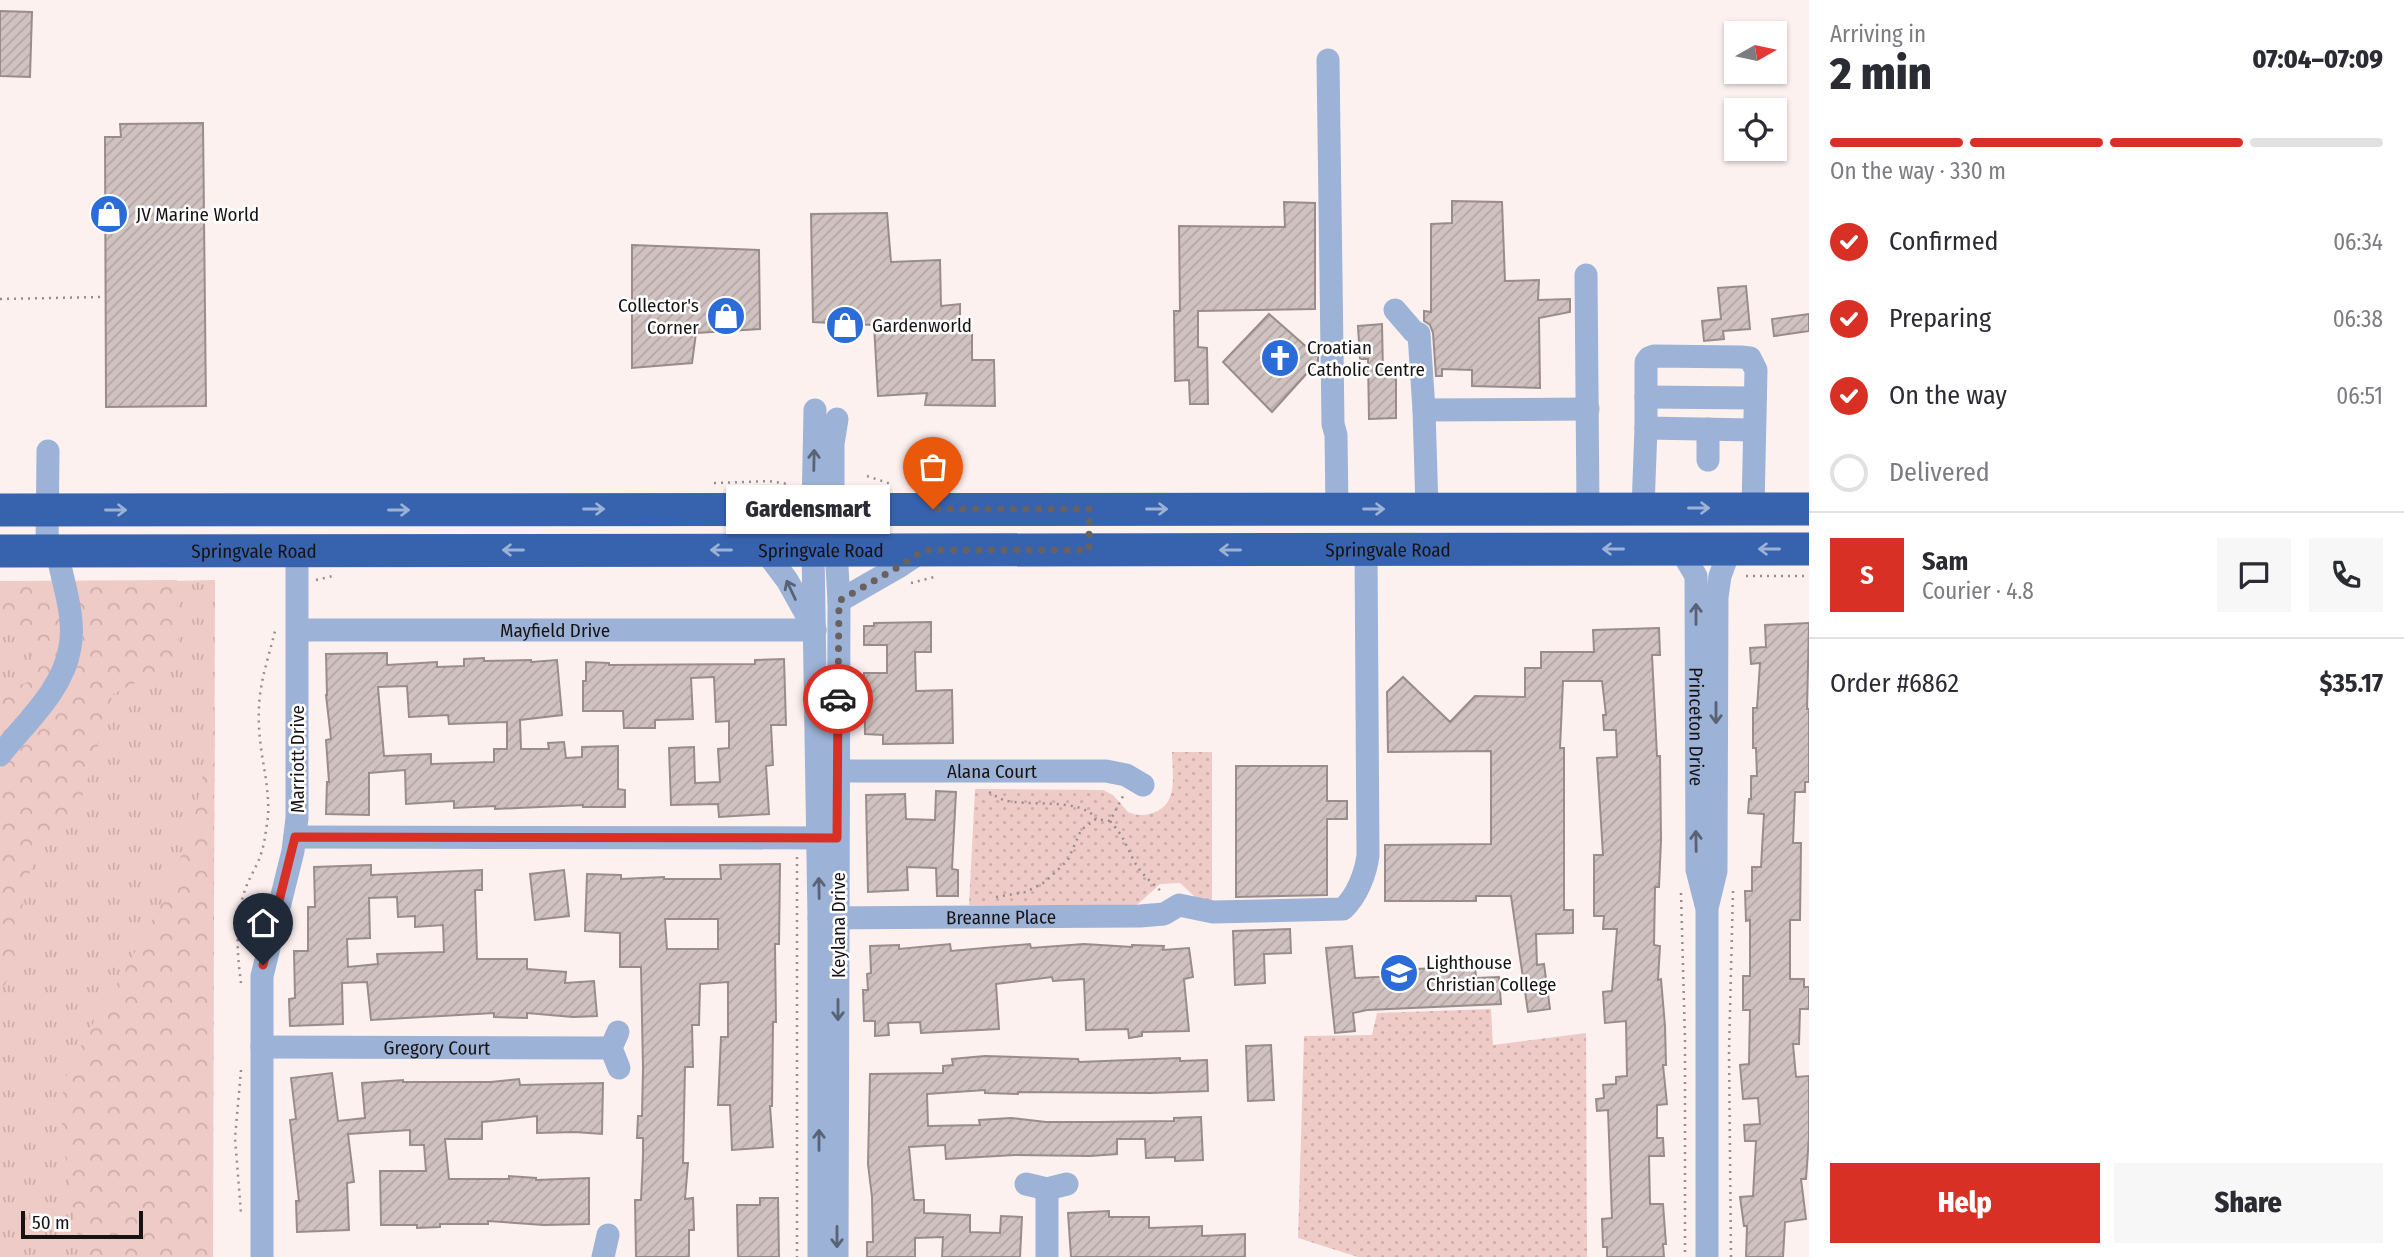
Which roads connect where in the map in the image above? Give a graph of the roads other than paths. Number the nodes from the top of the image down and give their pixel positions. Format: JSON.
{"nodes":[{"id":1,"x":1328,"y":60,"type":"dead end"},
{"id":2,"x":1586,"y":275,"type":"dead end"},
{"id":3,"x":1395,"y":310,"type":"dead end"},
{"id":4,"x":1646,"y":397,"type":"junction"},
{"id":5,"x":1755,"y":398,"type":"junction"},
{"id":6,"x":815,"y":410,"type":"dead end"},
{"id":7,"x":1424,"y":410,"type":"junction"},
{"id":8,"x":1587,"y":410,"type":"junction"},
{"id":9,"x":837,"y":419,"type":"dead end"},
{"id":10,"x":1646,"y":428,"type":"junction"},
{"id":11,"x":1708,"y":429,"type":"junction"},
{"id":12,"x":1754,"y":430,"type":"junction"},
{"id":13,"x":48,"y":451,"type":"dead end"},
{"id":14,"x":1708,"y":460,"type":"dead end"},
{"id":15,"x":1588,"y":508,"type":"junction"},
{"id":16,"x":1643,"y":508,"type":"junction"},
{"id":17,"x":1753,"y":508,"type":"junction"},
{"id":18,"x":823,"y":509,"type":"junction"},
{"id":19,"x":1089,"y":509,"type":"junction"},
{"id":20,"x":1337,"y":509,"type":"junction"},
{"id":21,"x":1427,"y":509,"type":"junction"},
{"id":22,"x":1809,"y":509,"type":"edge"},
{"id":23,"x":0,"y":510,"type":"edge"},
{"id":24,"x":48,"y":510,"type":"junction"},
{"id":25,"x":1680,"y":549,"type":"junction"},
{"id":26,"x":1730,"y":549,"type":"junction"},
{"id":27,"x":1809,"y":549,"type":"edge"},
{"id":28,"x":825,"y":550,"type":"junction"},
{"id":29,"x":924,"y":550,"type":"junction"},
{"id":30,"x":1089,"y":550,"type":"junction"},
{"id":31,"x":1366,"y":550,"type":"junction"},
{"id":32,"x":0,"y":551,"type":"edge"},
{"id":33,"x":52,"y":551,"type":"junction"},
{"id":34,"x":298,"y":551,"type":"junction"},
{"id":35,"x":765,"y":551,"type":"junction"},
{"id":36,"x":839,"y":601,"type":"junction"},
{"id":37,"x":815,"y":630,"type":"junction"},
{"id":38,"x":291,"y":634,"type":"junction"},
{"id":39,"x":1706,"y":655,"type":"junction"},
{"id":40,"x":0,"y":755,"type":"edge"},
{"id":41,"x":838,"y":771,"type":"junction"},
{"id":42,"x":1138,"y":782,"type":"road end"},
{"id":43,"x":295,"y":837,"type":"junction"},
{"id":44,"x":817,"y":838,"type":"junction"},
{"id":45,"x":829,"y":918,"type":"junction"},
{"id":46,"x":262,"y":1047,"type":"junction"},
{"id":47,"x":616,"y":1049,"type":"dead end"},
{"id":48,"x":1047,"y":1186,"type":"dead end"},
{"id":49,"x":262,"y":1257,"type":"edge"},
{"id":50,"x":819,"y":1257,"type":"edge"},
{"id":51,"x":837,"y":1257,"type":"edge"},
{"id":52,"x":1046,"y":1257,"type":"edge"},
{"id":53,"x":1707,"y":1257,"type":"edge"}],
"edges":[{"from":1,"to":20,"type":"street"},
{"from":2,"to":8,"type":"street"},
{"from":3,"to":7,"type":"street"},
{"from":4,"to":5,"type":"street"},
{"from":4,"to":5,"type":"street"},
{"from":4,"to":10,"type":"street"},
{"from":5,"to":12,"type":"street"},
{"from":18,"to":6,"type":"street","one_way":true},
{"from":7,"to":8,"type":"street"},
{"from":7,"to":21,"type":"street"},
{"from":8,"to":15,"type":"street"},
{"from":9,"to":18,"type":"street"},
{"from":10,"to":11,"type":"street"},
{"from":10,"to":16,"type":"street"},
{"from":11,"to":12,"type":"street"},
{"from":11,"to":14,"type":"street"},
{"from":12,"to":17,"type":"street"},
{"from":13,"to":24,"type":"street"},
{"from":15,"to":16,"type":"highway","name":"Springvale Road"},
{"from":15,"to":21,"type":"highway","name":"Springvale Road"},
{"from":16,"to":17,"type":"highway","name":"Springvale Road","one_way":true},
{"from":17,"to":22,"type":"highway","name":"Springvale Road"},
{"from":18,"to":19,"type":"highway","name":"Springvale Road"},
{"from":24,"to":18,"type":"highway","name":"Springvale Road","one_way":true},
{"from":18,"to":28,"type":"highway","name":"Keylana Drive"},
{"from":19,"to":20,"type":"highway","name":"Springvale Road","one_way":true},
{"from":19,"to":30,"type":"street"},
{"from":20,"to":21,"type":"highway","name":"Springvale Road","one_way":true},
{"from":23,"to":24,"type":"highway","name":"Springvale Road"},
{"from":24,"to":33,"type":"street"},
{"from":25,"to":26,"type":"highway","name":"Springvale Road"},
{"from":25,"to":31,"type":"highway","name":"Springvale Road","one_way":true},
{"from":39,"to":25,"type":"street","name":"Princeton Drive","one_way":true},
{"from":27,"to":26,"type":"highway","name":"Springvale Road","one_way":true},
{"from":26,"to":39,"type":"street","name":"Princeton Drive"},
{"from":28,"to":29,"type":"highway","name":"Springvale Road"},
{"from":28,"to":35,"type":"highway","name":"Springvale Road"},
{"from":28,"to":36,"type":"street","name":"Keylana Drive"},
{"from":28,"to":37,"type":"street","name":"Keylana Drive"},
{"from":29,"to":30,"type":"highway","name":"Springvale Road"},
{"from":29,"to":36,"type":"street"},
{"from":31,"to":30,"type":"highway","name":"Springvale Road","one_way":true},
{"from":31,"to":45,"type":"street","name":"Breanne Place"},
{"from":32,"to":33,"type":"highway","name":"Springvale Road"},
{"from":33,"to":34,"type":"highway","name":"Springvale Road"},
{"from":33,"to":40,"type":"street"},
{"from":35,"to":34,"type":"highway","name":"Springvale Road","one_way":true},
{"from":34,"to":38,"type":"street","name":"Marriott Drive"},
{"from":37,"to":35,"type":"street","one_way":true},
{"from":36,"to":41,"type":"street","name":"Keylana Drive"},
{"from":37,"to":38,"type":"street","name":"Mayfield Drive"},
{"from":37,"to":44,"type":"street","name":"Keylana Drive"},
{"from":38,"to":43,"type":"street","name":"Marriott Drive"},
{"from":39,"to":53,"type":"street","name":"Princeton Drive"},
{"from":41,"to":42,"type":"street","name":"Alana Court"},
{"from":41,"to":44,"type":"street","name":"Keylana Drive"},
{"from":43,"to":44,"type":"street"},
{"from":43,"to":46,"type":"street","name":"Marriott Drive"},
{"from":44,"to":45,"type":"street","name":"Keylana Drive"},
{"from":50,"to":45,"type":"street","name":"Keylana Drive","one_way":true},
{"from":45,"to":51,"type":"street","name":"Keylana Drive","one_way":true},
{"from":46,"to":47,"type":"street","name":"Gregory Court"},
{"from":46,"to":49,"type":"street","name":"Marriott Drive"},
{"from":48,"to":52,"type":"street"}]}
